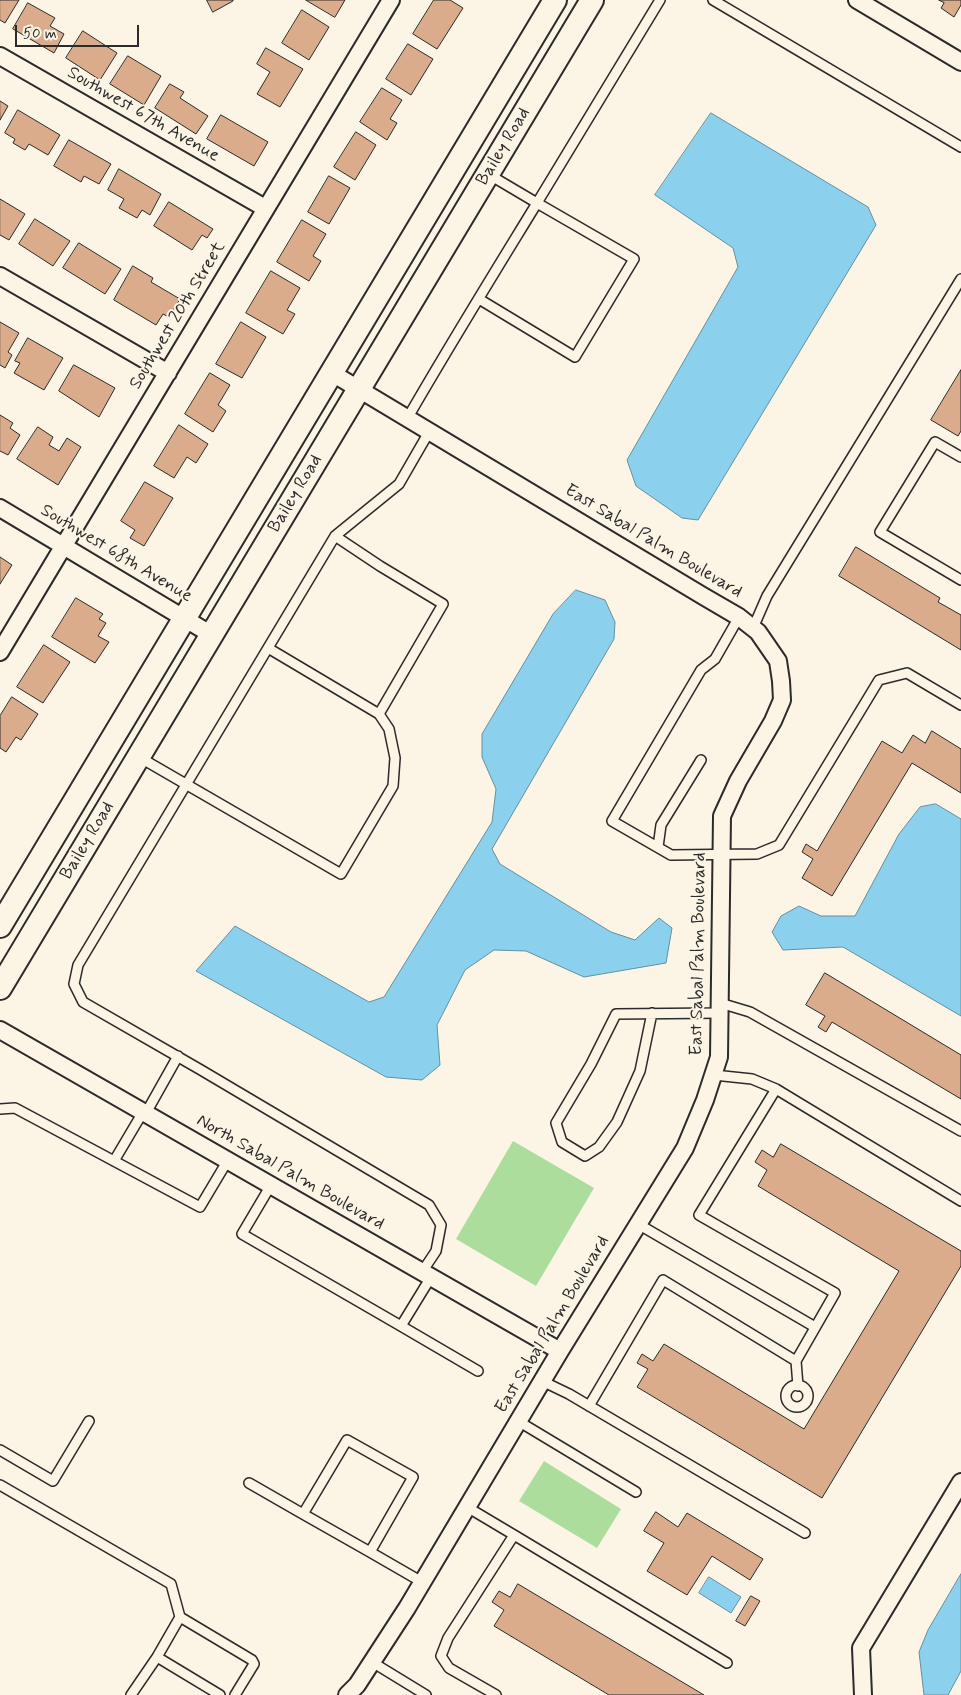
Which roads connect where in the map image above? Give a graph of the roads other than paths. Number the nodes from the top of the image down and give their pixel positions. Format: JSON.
{"nodes":[{"id":1,"x":390,"y":0,"type":"edge"},
{"id":2,"x":555,"y":0,"type":"edge"},
{"id":3,"x":592,"y":0,"type":"edge"},
{"id":4,"x":660,"y":0,"type":"edge"},
{"id":5,"x":714,"y":0,"type":"edge"},
{"id":6,"x":857,"y":0,"type":"edge"},
{"id":7,"x":0,"y":56,"type":"edge"},
{"id":8,"x":961,"y":62,"type":"edge"},
{"id":9,"x":961,"y":147,"type":"edge"},
{"id":10,"x":488,"y":174,"type":"junction"},
{"id":11,"x":537,"y":203,"type":"junction"},
{"id":12,"x":265,"y":208,"type":"junction"},
{"id":13,"x":0,"y":276,"type":"edge"},
{"id":14,"x":961,"y":279,"type":"edge"},
{"id":15,"x":479,"y":299,"type":"junction"},
{"id":16,"x":168,"y":373,"type":"junction"},
{"id":17,"x":332,"y":373,"type":"junction"},
{"id":18,"x":359,"y":389,"type":"junction"},
{"id":19,"x":407,"y":418,"type":"junction"},
{"id":20,"x":429,"y":432,"type":"junction"},
{"id":21,"x":961,"y":457,"type":"edge"},
{"id":22,"x":0,"y":508,"type":"edge"},
{"id":23,"x":335,"y":536,"type":"junction"},
{"id":24,"x":63,"y":546,"type":"junction"},
{"id":25,"x":961,"y":580,"type":"edge"},
{"id":26,"x":740,"y":617,"type":"junction"},
{"id":27,"x":184,"y":618,"type":"junction"},
{"id":28,"x":753,"y":628,"type":"junction"},
{"id":29,"x":212,"y":635,"type":"junction"},
{"id":30,"x":268,"y":648,"type":"junction"},
{"id":31,"x":0,"y":652,"type":"edge"},
{"id":32,"x":961,"y":705,"type":"edge"},
{"id":33,"x":379,"y":714,"type":"junction"},
{"id":34,"x":139,"y":757,"type":"junction"},
{"id":35,"x":701,"y":760,"type":"dead end"},
{"id":36,"x":187,"y":783,"type":"junction"},
{"id":37,"x":658,"y":847,"type":"junction"},
{"id":38,"x":722,"y":853,"type":"junction"},
{"id":39,"x":0,"y":926,"type":"edge"},
{"id":40,"x":0,"y":988,"type":"edge"},
{"id":41,"x":720,"y":1008,"type":"junction"},
{"id":42,"x":652,"y":1013,"type":"junction"},
{"id":43,"x":0,"y":1030,"type":"edge"},
{"id":44,"x":178,"y":1056,"type":"junction"},
{"id":45,"x":714,"y":1075,"type":"junction"},
{"id":46,"x":776,"y":1089,"type":"junction"},
{"id":47,"x":0,"y":1109,"type":"edge"},
{"id":48,"x":144,"y":1112,"type":"junction"},
{"id":49,"x":961,"y":1131,"type":"edge"},
{"id":50,"x":228,"y":1160,"type":"junction"},
{"id":51,"x":114,"y":1161,"type":"junction"},
{"id":52,"x":271,"y":1185,"type":"junction"},
{"id":53,"x":961,"y":1201,"type":"edge"},
{"id":54,"x":638,"y":1224,"type":"junction"},
{"id":55,"x":427,"y":1274,"type":"junction"},
{"id":56,"x":401,"y":1326,"type":"junction"},
{"id":57,"x":815,"y":1327,"type":"junction"},
{"id":58,"x":560,"y":1350,"type":"junction"},
{"id":59,"x":796,"y":1361,"type":"junction"},
{"id":60,"x":478,"y":1371,"type":"dead end"},
{"id":61,"x":542,"y":1381,"type":"junction"},
{"id":62,"x":798,"y":1386,"type":"dead end"},
{"id":63,"x":589,"y":1406,"type":"junction"},
{"id":64,"x":89,"y":1421,"type":"dead end"},
{"id":65,"x":518,"y":1421,"type":"junction"},
{"id":66,"x":0,"y":1450,"type":"edge"},
{"id":67,"x":961,"y":1482,"type":"edge"},
{"id":68,"x":248,"y":1483,"type":"dead end"},
{"id":69,"x":0,"y":1484,"type":"edge"},
{"id":70,"x":636,"y":1492,"type":"dead end"},
{"id":71,"x":467,"y":1507,"type":"junction"},
{"id":72,"x":303,"y":1514,"type":"junction"},
{"id":73,"x":806,"y":1533,"type":"dead end"},
{"id":74,"x":514,"y":1536,"type":"junction"},
{"id":75,"x":370,"y":1552,"type":"junction"},
{"id":76,"x":422,"y":1582,"type":"junction"},
{"id":77,"x":180,"y":1617,"type":"junction"},
{"id":78,"x":157,"y":1657,"type":"junction"},
{"id":79,"x":372,"y":1662,"type":"junction"},
{"id":80,"x":727,"y":1663,"type":"dead end"},
{"id":81,"x":131,"y":1695,"type":"edge"},
{"id":82,"x":220,"y":1695,"type":"edge"},
{"id":83,"x":235,"y":1695,"type":"edge"},
{"id":84,"x":348,"y":1695,"type":"edge"},
{"id":85,"x":426,"y":1695,"type":"edge"},
{"id":86,"x":496,"y":1695,"type":"edge"},
{"id":87,"x":863,"y":1695,"type":"edge"}],
"edges":[{"from":1,"to":12,"type":"street","name":"Southwest 20th Street"},
{"from":2,"to":17,"type":"street","name":"Bailey Road"},
{"from":3,"to":10,"type":"street","name":"Bailey Road"},
{"from":4,"to":11,"type":"lane"},
{"from":5,"to":9,"type":"lane"},
{"from":6,"to":8,"type":"street"},
{"from":7,"to":12,"type":"street","name":"Southwest 67th Avenue"},
{"from":10,"to":11,"type":"lane"},
{"from":10,"to":18,"type":"street","name":"Bailey Road"},
{"from":11,"to":15,"type":"lane"},
{"from":11,"to":15,"type":"lane"},
{"from":12,"to":16,"type":"street","name":"Southwest 20th Street"},
{"from":13,"to":16,"type":"street"},
{"from":14,"to":28,"type":"lane"},
{"from":15,"to":19,"type":"lane"},
{"from":16,"to":24,"type":"street","name":"Southwest 20th Street"},
{"from":17,"to":18,"type":"street","name":"East Sabal Palm Boulevard"},
{"from":17,"to":27,"type":"street","name":"Bailey Road"},
{"from":18,"to":19,"type":"street","name":"East Sabal Palm Boulevard"},
{"from":18,"to":29,"type":"street","name":"Bailey Road"},
{"from":19,"to":20,"type":"street","name":"East Sabal Palm Boulevard"},
{"from":20,"to":23,"type":"lane"},
{"from":20,"to":26,"type":"street","name":"East Sabal Palm Boulevard"},
{"from":21,"to":25,"type":"lane"},
{"from":22,"to":24,"type":"street","name":"Southwest 68th Avenue"},
{"from":23,"to":30,"type":"lane"},
{"from":23,"to":33,"type":"lane"},
{"from":24,"to":27,"type":"street","name":"Southwest 68th Avenue"},
{"from":24,"to":31,"type":"street","name":"Southwest 20th Street"},
{"from":26,"to":28,"type":"street","name":"East Sabal Palm Boulevard"},
{"from":26,"to":37,"type":"lane"},
{"from":27,"to":29,"type":"street","name":"Southwest 68th Avenue"},
{"from":27,"to":39,"type":"street","name":"Bailey Road"},
{"from":28,"to":38,"type":"street","name":"East Sabal Palm Boulevard"},
{"from":29,"to":34,"type":"street","name":"Bailey Road"},
{"from":30,"to":33,"type":"lane"},
{"from":30,"to":36,"type":"lane"},
{"from":32,"to":38,"type":"lane"},
{"from":33,"to":36,"type":"lane"},
{"from":34,"to":36,"type":"lane"},
{"from":34,"to":40,"type":"street","name":"Bailey Road"},
{"from":35,"to":37,"type":"lane"},
{"from":36,"to":44,"type":"lane"},
{"from":37,"to":38,"type":"lane"},
{"from":38,"to":41,"type":"street","name":"East Sabal Palm Boulevard"},
{"from":41,"to":42,"type":"lane"},
{"from":41,"to":45,"type":"street","name":"East Sabal Palm Boulevard"},
{"from":41,"to":49,"type":"lane"},
{"from":42,"to":42,"type":"lane"},
{"from":43,"to":48,"type":"street","name":"North Sabal Palm Boulevard"},
{"from":44,"to":48,"type":"lane"},
{"from":44,"to":55,"type":"lane"},
{"from":45,"to":46,"type":"lane"},
{"from":45,"to":54,"type":"street","name":"East Sabal Palm Boulevard"},
{"from":46,"to":53,"type":"lane"},
{"from":46,"to":57,"type":"lane"},
{"from":47,"to":51,"type":"lane"},
{"from":48,"to":50,"type":"street","name":"North Sabal Palm Boulevard"},
{"from":48,"to":51,"type":"lane"},
{"from":50,"to":51,"type":"lane"},
{"from":50,"to":52,"type":"street","name":"North Sabal Palm Boulevard"},
{"from":52,"to":55,"type":"street","name":"North Sabal Palm Boulevard"},
{"from":52,"to":56,"type":"lane"},
{"from":54,"to":57,"type":"lane"},
{"from":54,"to":58,"type":"street","name":"East Sabal Palm Boulevard"},
{"from":55,"to":56,"type":"lane"},
{"from":55,"to":58,"type":"street","name":"North Sabal Palm Boulevard"},
{"from":56,"to":60,"type":"lane"},
{"from":57,"to":59,"type":"lane"},
{"from":58,"to":61,"type":"street","name":"East Sabal Palm Boulevard"},
{"from":59,"to":62,"type":"lane"},
{"from":59,"to":63,"type":"lane"},
{"from":61,"to":63,"type":"lane"},
{"from":61,"to":65,"type":"street","name":"East Sabal Palm Boulevard"},
{"from":63,"to":73,"type":"lane"},
{"from":64,"to":66,"type":"lane"},
{"from":65,"to":70,"type":"lane"},
{"from":65,"to":71,"type":"street","name":"East Sabal Palm Boulevard"},
{"from":67,"to":87,"type":"street"},
{"from":68,"to":72,"type":"lane"},
{"from":69,"to":77,"type":"lane"},
{"from":71,"to":74,"type":"lane"},
{"from":71,"to":76,"type":"street","name":"East Sabal Palm Boulevard"},
{"from":72,"to":75,"type":"lane"},
{"from":72,"to":75,"type":"lane"},
{"from":74,"to":80,"type":"lane"},
{"from":74,"to":86,"type":"lane"},
{"from":75,"to":76,"type":"lane"},
{"from":76,"to":79,"type":"street","name":"East Sabal Palm Boulevard"},
{"from":77,"to":78,"type":"lane"},
{"from":77,"to":83,"type":"lane"},
{"from":78,"to":81,"type":"lane"},
{"from":78,"to":82,"type":"lane"},
{"from":79,"to":84,"type":"street","name":"East Sabal Palm Boulevard"},
{"from":79,"to":85,"type":"lane"}]}
